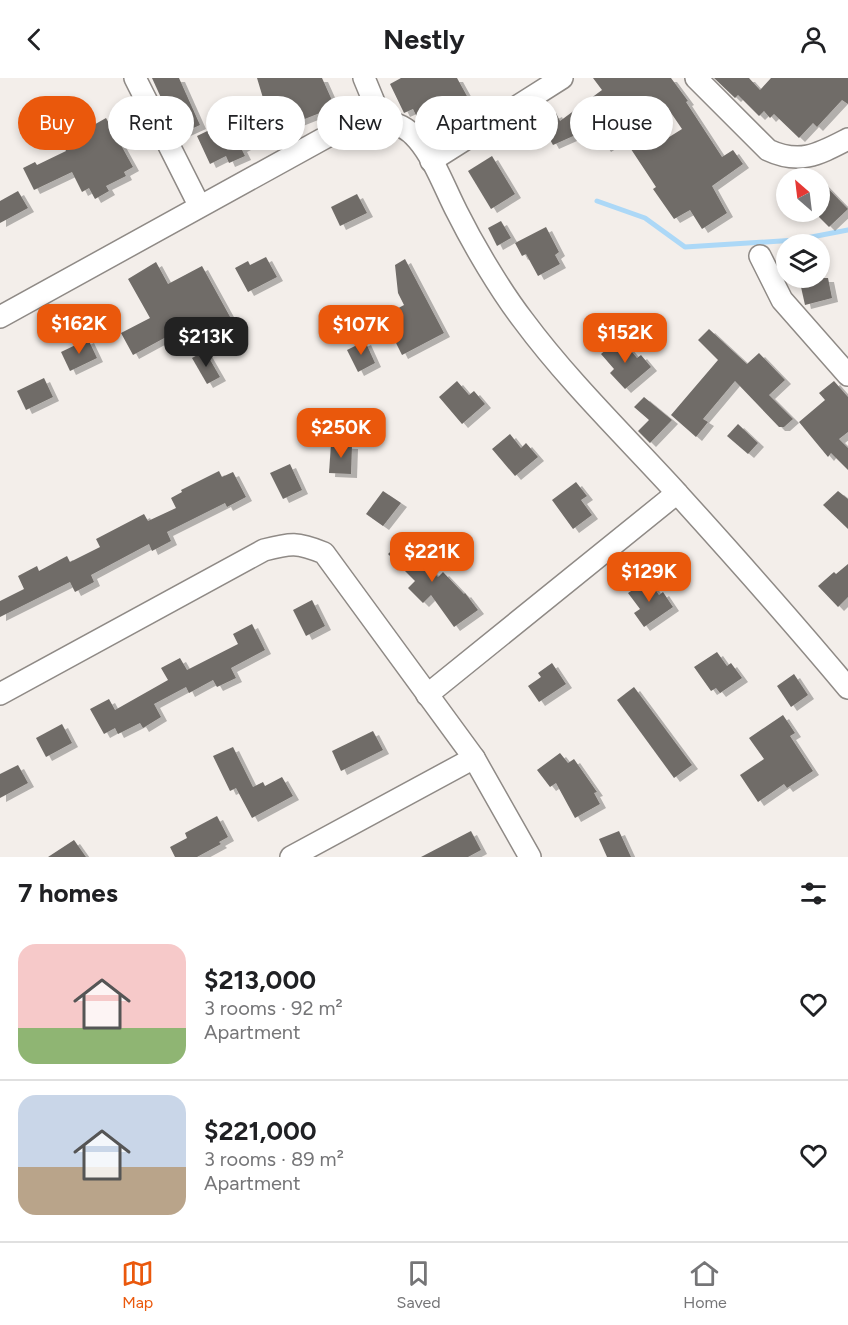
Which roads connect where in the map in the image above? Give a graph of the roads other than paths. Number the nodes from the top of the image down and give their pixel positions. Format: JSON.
{"nodes":[{"id":1,"x":135,"y":78,"type":"edge"},
{"id":2,"x":364,"y":78,"type":"edge"},
{"id":3,"x":562,"y":78,"type":"edge"},
{"id":4,"x":696,"y":78,"type":"edge"},
{"id":5,"x":371,"y":96,"type":"edge"},
{"id":6,"x":403,"y":128,"type":"edge"},
{"id":7,"x":848,"y":139,"type":"edge"},
{"id":8,"x":317,"y":142,"type":"edge"},
{"id":9,"x":431,"y":161,"type":"junction"},
{"id":10,"x":200,"y":206,"type":"junction"},
{"id":11,"x":760,"y":256,"type":"dead end"},
{"id":12,"x":0,"y":317,"type":"edge"},
{"id":13,"x":848,"y":375,"type":"edge"},
{"id":14,"x":677,"y":493,"type":"junction"},
{"id":15,"x":848,"y":688,"type":"edge"},
{"id":16,"x":0,"y":694,"type":"edge"},
{"id":17,"x":427,"y":695,"type":"junction"},
{"id":18,"x":474,"y":758,"type":"junction"},
{"id":19,"x":291,"y":857,"type":"edge"},
{"id":20,"x":530,"y":857,"type":"edge"}],
"edges":[{"from":1,"to":10,"type":"street"},
{"from":2,"to":5,"type":"street"},
{"from":3,"to":9,"type":"street"},
{"from":4,"to":7,"type":"street"},
{"from":6,"to":9,"type":"street"},
{"from":8,"to":10,"type":"street"},
{"from":9,"to":14,"type":"street"},
{"from":10,"to":12,"type":"street"},
{"from":11,"to":13,"type":"street"},
{"from":14,"to":15,"type":"street"},
{"from":14,"to":17,"type":"street"},
{"from":16,"to":17,"type":"street"},
{"from":17,"to":18,"type":"street"},
{"from":18,"to":19,"type":"street"},
{"from":18,"to":20,"type":"street"}]}
